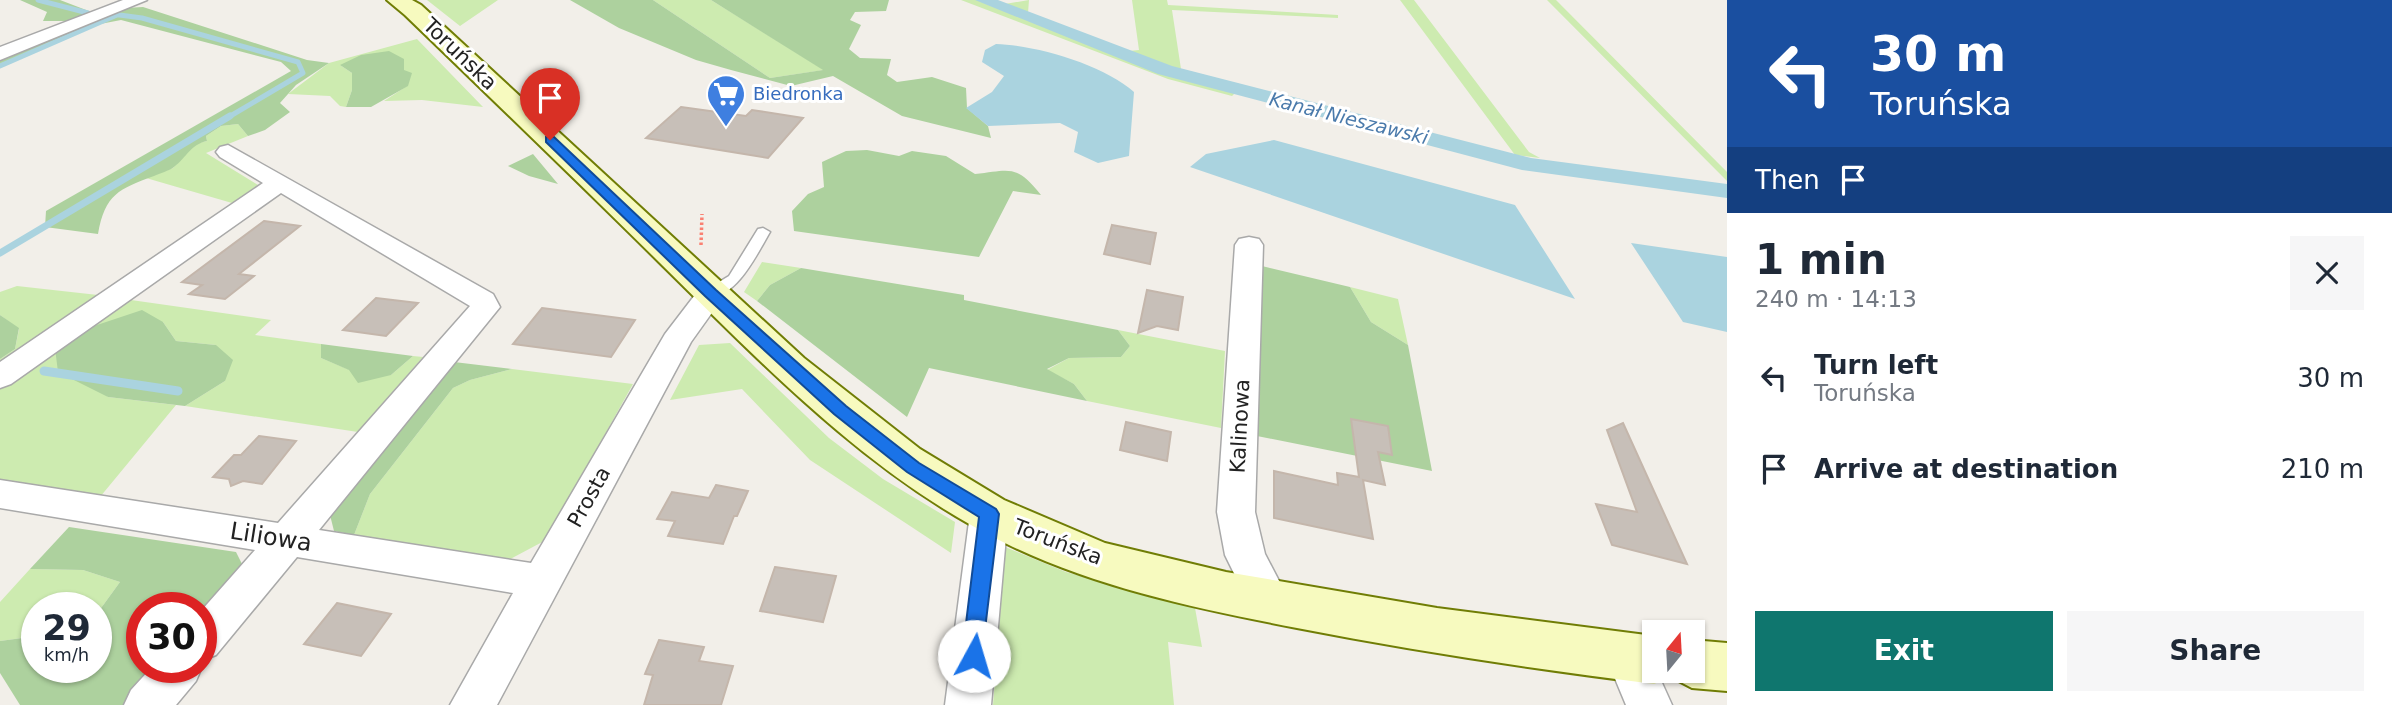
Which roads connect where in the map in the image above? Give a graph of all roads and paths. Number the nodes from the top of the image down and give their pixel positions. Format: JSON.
{"nodes":[{"id":1,"x":138,"y":0,"type":"edge"},
{"id":2,"x":397,"y":0,"type":"edge"},
{"id":3,"x":0,"y":54,"type":"edge"},
{"id":4,"x":229,"y":152,"type":"dead end"},
{"id":5,"x":279,"y":183,"type":"junction"},
{"id":6,"x":763,"y":232,"type":"dead end"},
{"id":7,"x":1249,"y":244,"type":"dead end"},
{"id":8,"x":710,"y":293,"type":"junction"},
{"id":9,"x":0,"y":377,"type":"edge"},
{"id":10,"x":0,"y":494,"type":"edge"},
{"id":11,"x":989,"y":514,"type":"junction"},
{"id":12,"x":290,"y":540,"type":"junction"},
{"id":13,"x":542,"y":581,"type":"junction"},
{"id":14,"x":1269,"y":602,"type":"junction"},
{"id":15,"x":217,"y":624,"type":"edge"},
{"id":16,"x":1641,"y":658,"type":"edge"},
{"id":17,"x":1705,"y":665,"type":"edge"},
{"id":18,"x":1727,"y":667,"type":"edge"},
{"id":19,"x":166,"y":683,"type":"edge"},
{"id":20,"x":147,"y":705,"type":"edge"},
{"id":21,"x":473,"y":705,"type":"edge"},
{"id":22,"x":968,"y":705,"type":"edge"},
{"id":23,"x":1649,"y":705,"type":"edge"}],
"edges":[{"from":1,"to":3,"type":"street"},
{"from":2,"to":8,"type":"main road","name":"Toruńska"},
{"from":4,"to":5,"type":"street"},
{"from":5,"to":9,"type":"street"},
{"from":5,"to":12,"type":"street"},
{"from":6,"to":8,"type":"lane"},
{"from":7,"to":14,"type":"street","name":"Kalinowa"},
{"from":8,"to":11,"type":"main road","name":"Toruńska"},
{"from":8,"to":13,"type":"street","name":"Prosta"},
{"from":10,"to":12,"type":"street","name":"Liliowa"},
{"from":11,"to":14,"type":"main road","name":"Toruńska"},
{"from":11,"to":22,"type":"street"},
{"from":12,"to":13,"type":"street","name":"Liliowa"},
{"from":12,"to":15,"type":"street"},
{"from":13,"to":21,"type":"street","name":"Prosta"},
{"from":14,"to":16,"type":"main road","name":"Toruńska"},
{"from":16,"to":23,"type":"street"},
{"from":17,"to":18,"type":"main road"},
{"from":19,"to":20,"type":"street"}]}
